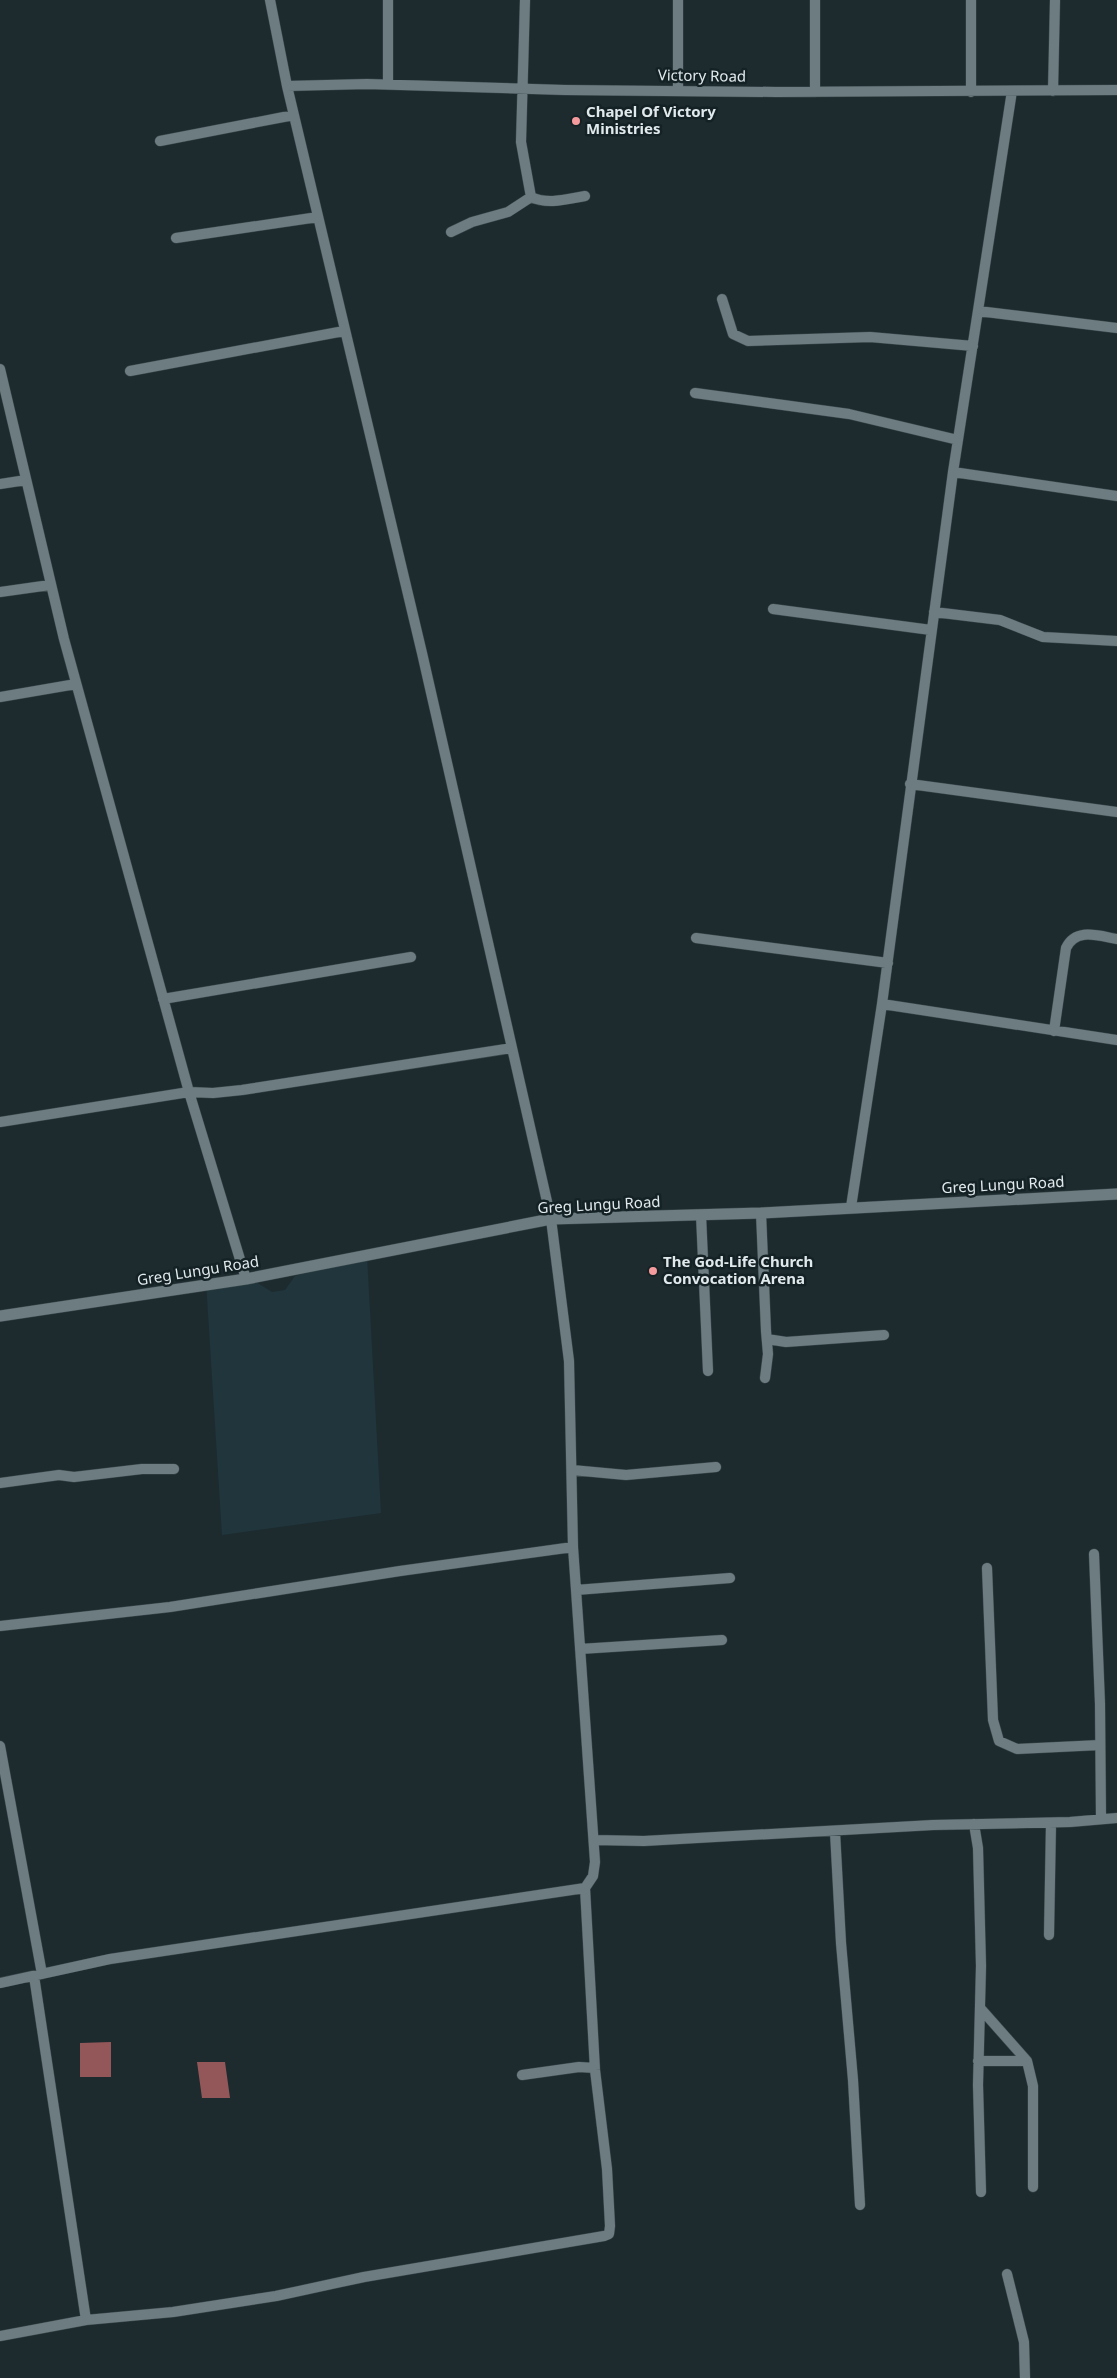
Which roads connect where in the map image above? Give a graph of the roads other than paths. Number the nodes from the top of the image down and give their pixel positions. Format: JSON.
{"nodes":[{"id":1,"x":270,"y":0,"type":"edge"},
{"id":2,"x":388,"y":0,"type":"edge"},
{"id":3,"x":525,"y":0,"type":"edge"},
{"id":4,"x":678,"y":0,"type":"edge"},
{"id":5,"x":814,"y":0,"type":"edge"},
{"id":6,"x":971,"y":0,"type":"edge"},
{"id":7,"x":1055,"y":0,"type":"edge"},
{"id":8,"x":388,"y":84,"type":"junction"},
{"id":9,"x":287,"y":86,"type":"junction"},
{"id":10,"x":524,"y":87,"type":"junction"},
{"id":11,"x":678,"y":90,"type":"junction"},
{"id":12,"x":1053,"y":90,"type":"junction"},
{"id":13,"x":1117,"y":90,"type":"edge"},
{"id":14,"x":1012,"y":91,"type":"junction"},
{"id":15,"x":815,"y":92,"type":"junction"},
{"id":16,"x":971,"y":92,"type":"junction"},
{"id":17,"x":294,"y":115,"type":"junction"},
{"id":18,"x":160,"y":141,"type":"dead end"},
{"id":19,"x":585,"y":196,"type":"dead end"},
{"id":20,"x":531,"y":197,"type":"junction"},
{"id":21,"x":318,"y":217,"type":"junction"},
{"id":22,"x":451,"y":232,"type":"dead end"},
{"id":23,"x":176,"y":238,"type":"dead end"},
{"id":24,"x":722,"y":299,"type":"dead end"},
{"id":25,"x":978,"y":311,"type":"junction"},
{"id":26,"x":1117,"y":328,"type":"edge"},
{"id":27,"x":344,"y":331,"type":"junction"},
{"id":28,"x":973,"y":346,"type":"junction"},
{"id":29,"x":0,"y":369,"type":"edge"},
{"id":30,"x":130,"y":371,"type":"dead end"},
{"id":31,"x":695,"y":393,"type":"dead end"},
{"id":32,"x":958,"y":440,"type":"junction"},
{"id":33,"x":953,"y":472,"type":"junction"},
{"id":34,"x":26,"y":480,"type":"junction"},
{"id":35,"x":0,"y":484,"type":"edge"},
{"id":36,"x":1117,"y":496,"type":"edge"},
{"id":37,"x":50,"y":585,"type":"junction"},
{"id":38,"x":0,"y":592,"type":"edge"},
{"id":39,"x":772,"y":609,"type":"dead end"},
{"id":40,"x":934,"y":612,"type":"junction"},
{"id":41,"x":931,"y":630,"type":"junction"},
{"id":42,"x":1117,"y":640,"type":"edge"},
{"id":43,"x":76,"y":684,"type":"junction"},
{"id":44,"x":0,"y":697,"type":"edge"},
{"id":45,"x":910,"y":784,"type":"junction"},
{"id":46,"x":1117,"y":812,"type":"edge"},
{"id":47,"x":696,"y":938,"type":"dead end"},
{"id":48,"x":1117,"y":939,"type":"edge"},
{"id":49,"x":411,"y":957,"type":"dead end"},
{"id":50,"x":888,"y":963,"type":"junction"},
{"id":51,"x":163,"y":999,"type":"junction"},
{"id":52,"x":882,"y":1004,"type":"junction"},
{"id":53,"x":1054,"y":1031,"type":"junction"},
{"id":54,"x":1117,"y":1040,"type":"edge"},
{"id":55,"x":512,"y":1048,"type":"junction"},
{"id":56,"x":189,"y":1092,"type":"junction"},
{"id":57,"x":0,"y":1122,"type":"edge"},
{"id":58,"x":1117,"y":1194,"type":"edge"},
{"id":59,"x":851,"y":1207,"type":"junction"},
{"id":60,"x":761,"y":1213,"type":"junction"},
{"id":61,"x":701,"y":1215,"type":"junction"},
{"id":62,"x":551,"y":1219,"type":"junction"},
{"id":63,"x":246,"y":1279,"type":"junction"},
{"id":64,"x":0,"y":1316,"type":"edge"},
{"id":65,"x":884,"y":1335,"type":"dead end"},
{"id":66,"x":766,"y":1339,"type":"junction"},
{"id":67,"x":708,"y":1371,"type":"dead end"},
{"id":68,"x":765,"y":1378,"type":"dead end"},
{"id":69,"x":716,"y":1467,"type":"dead end"},
{"id":70,"x":174,"y":1470,"type":"dead end"},
{"id":71,"x":572,"y":1470,"type":"junction"},
{"id":72,"x":0,"y":1483,"type":"edge"},
{"id":73,"x":573,"y":1547,"type":"junction"},
{"id":74,"x":1094,"y":1554,"type":"dead end"},
{"id":75,"x":988,"y":1568,"type":"dead end"},
{"id":76,"x":730,"y":1578,"type":"dead end"},
{"id":77,"x":576,"y":1590,"type":"junction"},
{"id":78,"x":0,"y":1626,"type":"edge"},
{"id":79,"x":722,"y":1640,"type":"dead end"},
{"id":80,"x":580,"y":1649,"type":"junction"},
{"id":81,"x":1100,"y":1745,"type":"junction"},
{"id":82,"x":0,"y":1746,"type":"edge"},
{"id":83,"x":2,"y":1766,"type":"edge"},
{"id":84,"x":1117,"y":1818,"type":"edge"},
{"id":85,"x":1101,"y":1819,"type":"junction"},
{"id":86,"x":1051,"y":1822,"type":"junction"},
{"id":87,"x":974,"y":1824,"type":"junction"},
{"id":88,"x":835,"y":1832,"type":"junction"},
{"id":89,"x":594,"y":1840,"type":"junction"},
{"id":90,"x":585,"y":1888,"type":"junction"},
{"id":91,"x":1050,"y":1935,"type":"dead end"},
{"id":92,"x":38,"y":1975,"type":"junction"},
{"id":93,"x":0,"y":1983,"type":"edge"},
{"id":94,"x":981,"y":2009,"type":"junction"},
{"id":95,"x":978,"y":2061,"type":"junction"},
{"id":96,"x":1027,"y":2061,"type":"junction"},
{"id":97,"x":595,"y":2068,"type":"junction"},
{"id":98,"x":522,"y":2075,"type":"dead end"},
{"id":99,"x":1033,"y":2187,"type":"dead end"},
{"id":100,"x":981,"y":2192,"type":"dead end"},
{"id":101,"x":860,"y":2205,"type":"dead end"},
{"id":102,"x":1006,"y":2274,"type":"dead end"},
{"id":103,"x":86,"y":2320,"type":"junction"},
{"id":104,"x":0,"y":2336,"type":"edge"},
{"id":105,"x":1025,"y":2378,"type":"edge"}],
"edges":[{"from":1,"to":9,"type":"street"},
{"from":2,"to":8,"type":"street"},
{"from":3,"to":10,"type":"street"},
{"from":4,"to":11,"type":"street"},
{"from":5,"to":15,"type":"street"},
{"from":6,"to":16,"type":"street"},
{"from":7,"to":12,"type":"street"},
{"from":8,"to":9,"type":"street","name":"Victory Road"},
{"from":8,"to":10,"type":"street","name":"Victory Road"},
{"from":9,"to":17,"type":"street"},
{"from":10,"to":11,"type":"street","name":"Victory Road"},
{"from":10,"to":20,"type":"street"},
{"from":11,"to":15,"type":"street","name":"Victory Road"},
{"from":12,"to":13,"type":"street","name":"Victory Road"},
{"from":12,"to":14,"type":"street","name":"Victory Road"},
{"from":14,"to":16,"type":"street","name":"Victory Road"},
{"from":14,"to":25,"type":"street"},
{"from":15,"to":16,"type":"street","name":"Victory Road"},
{"from":17,"to":18,"type":"street"},
{"from":17,"to":21,"type":"street"},
{"from":19,"to":20,"type":"street"},
{"from":20,"to":22,"type":"street"},
{"from":21,"to":23,"type":"street"},
{"from":21,"to":27,"type":"street"},
{"from":24,"to":28,"type":"street"},
{"from":25,"to":26,"type":"street"},
{"from":25,"to":28,"type":"street"},
{"from":27,"to":30,"type":"street"},
{"from":27,"to":55,"type":"street"},
{"from":28,"to":32,"type":"street"},
{"from":29,"to":34,"type":"street"},
{"from":31,"to":32,"type":"street"},
{"from":32,"to":33,"type":"street"},
{"from":33,"to":36,"type":"street"},
{"from":33,"to":40,"type":"street"},
{"from":34,"to":35,"type":"street"},
{"from":34,"to":37,"type":"street"},
{"from":37,"to":38,"type":"street"},
{"from":37,"to":43,"type":"street"},
{"from":39,"to":41,"type":"street"},
{"from":40,"to":41,"type":"street"},
{"from":40,"to":42,"type":"street"},
{"from":41,"to":45,"type":"street"},
{"from":43,"to":44,"type":"street"},
{"from":43,"to":51,"type":"street"},
{"from":45,"to":46,"type":"street"},
{"from":45,"to":50,"type":"street"},
{"from":47,"to":50,"type":"street"},
{"from":48,"to":53,"type":"street"},
{"from":49,"to":51,"type":"street"},
{"from":50,"to":52,"type":"street"},
{"from":51,"to":56,"type":"street"},
{"from":52,"to":53,"type":"street"},
{"from":52,"to":59,"type":"street"},
{"from":53,"to":54,"type":"street"},
{"from":55,"to":56,"type":"street"},
{"from":55,"to":62,"type":"street"},
{"from":56,"to":57,"type":"street"},
{"from":56,"to":63,"type":"street"},
{"from":58,"to":59,"type":"street","name":"Greg Lungu Road"},
{"from":59,"to":60,"type":"street","name":"Greg Lungu Road"},
{"from":60,"to":61,"type":"street","name":"Greg Lungu Road"},
{"from":60,"to":66,"type":"street"},
{"from":61,"to":62,"type":"street","name":"Greg Lungu Road"},
{"from":61,"to":67,"type":"street"},
{"from":62,"to":63,"type":"street","name":"Greg Lungu Road"},
{"from":62,"to":71,"type":"street"},
{"from":63,"to":64,"type":"street","name":"Greg Lungu Road"},
{"from":65,"to":66,"type":"street"},
{"from":66,"to":68,"type":"street"},
{"from":69,"to":71,"type":"street"},
{"from":70,"to":72,"type":"street"},
{"from":71,"to":73,"type":"street"},
{"from":73,"to":77,"type":"street"},
{"from":73,"to":78,"type":"street"},
{"from":74,"to":81,"type":"street"},
{"from":75,"to":81,"type":"street"},
{"from":76,"to":77,"type":"street"},
{"from":77,"to":80,"type":"street"},
{"from":79,"to":80,"type":"street"},
{"from":80,"to":89,"type":"street"},
{"from":81,"to":85,"type":"street"},
{"from":82,"to":83,"type":"street"},
{"from":83,"to":92,"type":"street"},
{"from":84,"to":85,"type":"street"},
{"from":85,"to":86,"type":"street"},
{"from":86,"to":87,"type":"street"},
{"from":86,"to":91,"type":"street"},
{"from":87,"to":88,"type":"street"},
{"from":87,"to":94,"type":"street"},
{"from":88,"to":89,"type":"street"},
{"from":88,"to":101,"type":"street"},
{"from":89,"to":90,"type":"street"},
{"from":90,"to":92,"type":"street"},
{"from":90,"to":97,"type":"street"},
{"from":92,"to":93,"type":"street"},
{"from":92,"to":103,"type":"street"},
{"from":94,"to":95,"type":"street"},
{"from":94,"to":96,"type":"street"},
{"from":95,"to":96,"type":"street"},
{"from":95,"to":100,"type":"street"},
{"from":96,"to":99,"type":"street"},
{"from":97,"to":98,"type":"street"},
{"from":97,"to":103,"type":"street"},
{"from":102,"to":105,"type":"street"},
{"from":103,"to":104,"type":"street"}]}
